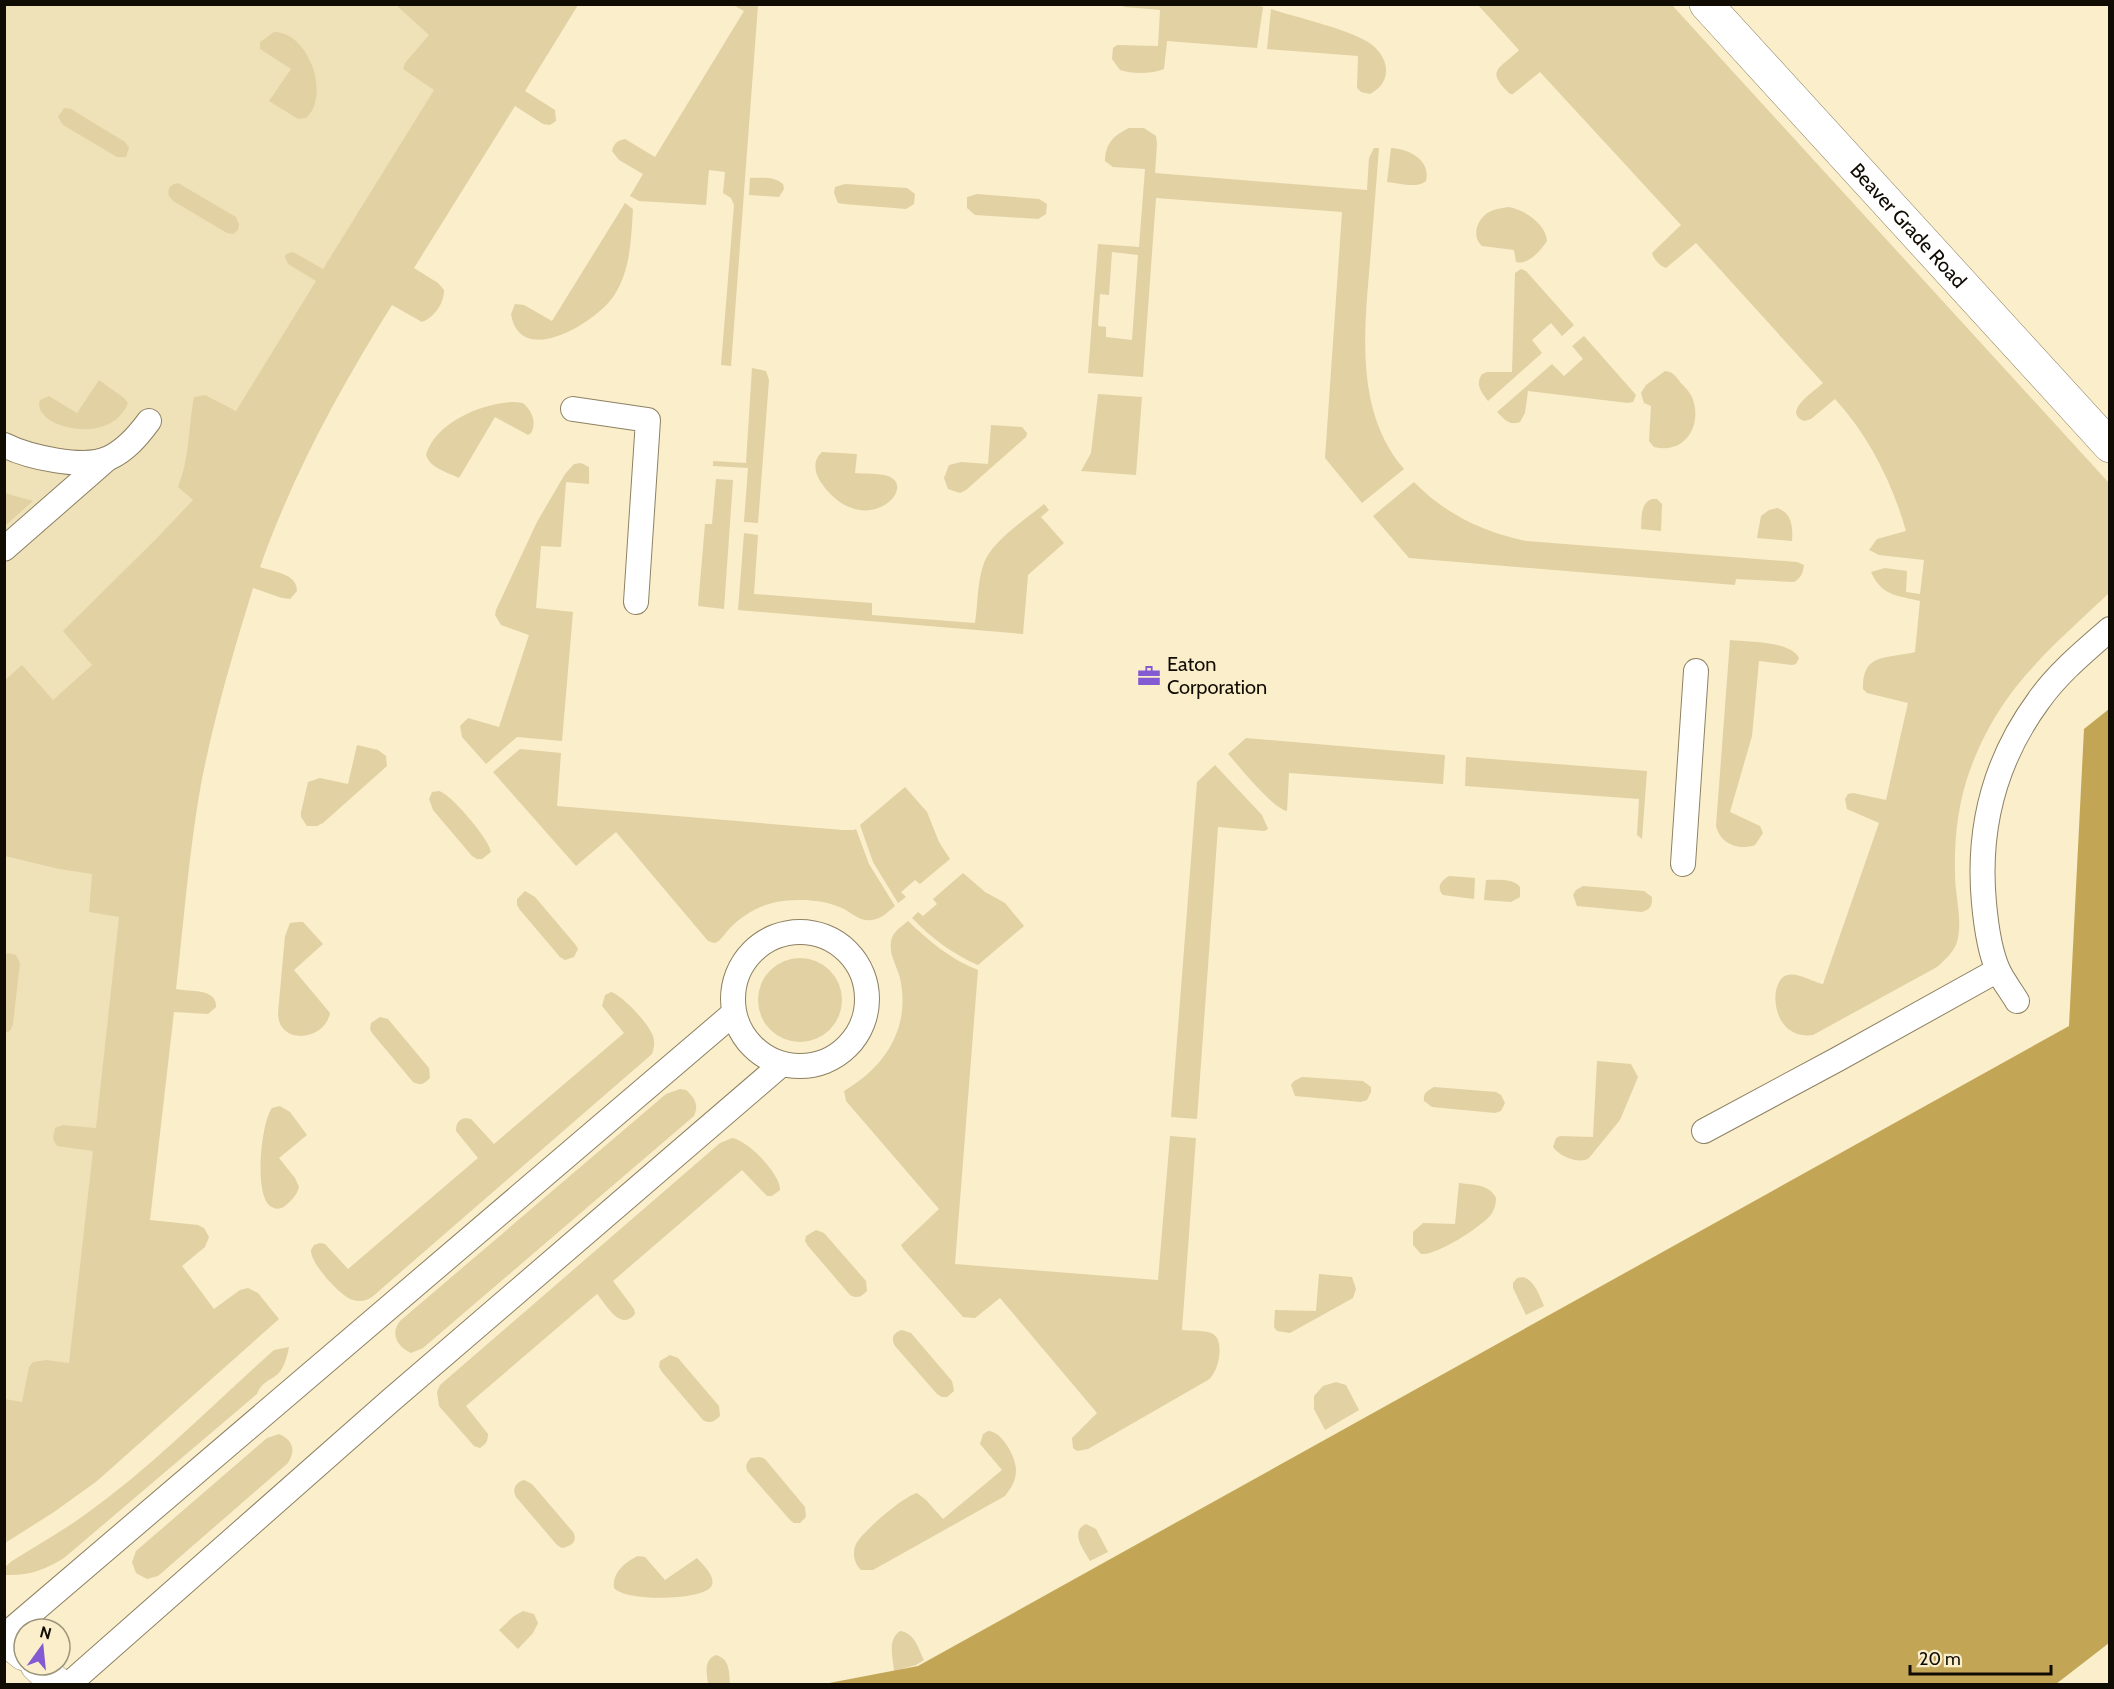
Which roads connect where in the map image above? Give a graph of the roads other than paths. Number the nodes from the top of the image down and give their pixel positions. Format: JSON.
{"nodes":[{"id":1,"x":1706,"y":4,"type":"edge"},
{"id":2,"x":573,"y":409,"type":"dead end"},
{"id":3,"x":149,"y":421,"type":"dead end"},
{"id":4,"x":4,"y":445,"type":"edge"},
{"id":5,"x":2109,"y":446,"type":"edge"},
{"id":6,"x":107,"y":459,"type":"junction"},
{"id":7,"x":4,"y":549,"type":"edge"},
{"id":8,"x":636,"y":602,"type":"dead end"},
{"id":9,"x":2109,"y":629,"type":"edge"},
{"id":10,"x":1696,"y":671,"type":"dead end"},
{"id":11,"x":1683,"y":864,"type":"dead end"},
{"id":12,"x":1998,"y":970,"type":"junction"},
{"id":13,"x":2018,"y":1001,"type":"dead end"},
{"id":14,"x":734,"y":1013,"type":"junction"},
{"id":15,"x":782,"y":1064,"type":"junction"},
{"id":16,"x":1704,"y":1131,"type":"dead end"},
{"id":17,"x":4,"y":1637,"type":"edge"},
{"id":18,"x":69,"y":1684,"type":"edge"}],
"edges":[{"from":1,"to":5,"type":"main road","name":"Beaver Grade Road"},
{"from":2,"to":8,"type":"lane"},
{"from":3,"to":6,"type":"lane"},
{"from":4,"to":6,"type":"lane"},
{"from":6,"to":7,"type":"lane"},
{"from":9,"to":12,"type":"lane"},
{"from":10,"to":11,"type":"lane"},
{"from":12,"to":13,"type":"lane"},
{"from":12,"to":16,"type":"lane"},
{"from":14,"to":15,"type":"lane"},
{"from":14,"to":15,"type":"lane"},
{"from":14,"to":17,"type":"lane"},
{"from":15,"to":18,"type":"lane"}]}
